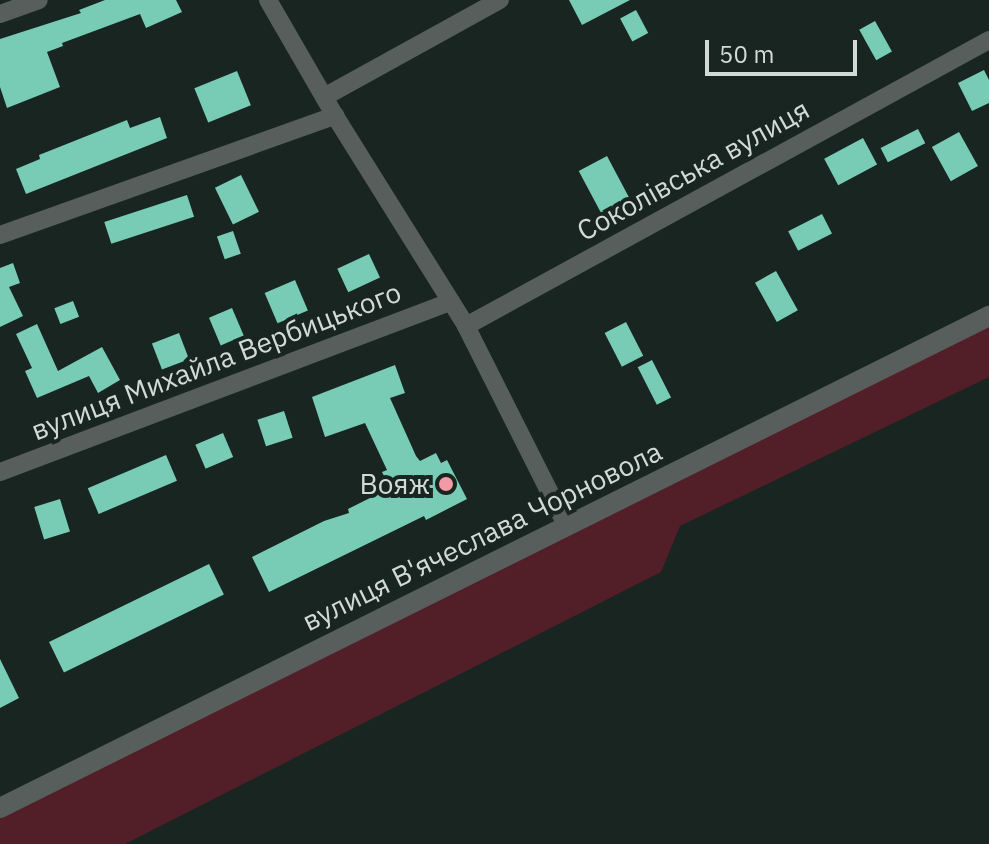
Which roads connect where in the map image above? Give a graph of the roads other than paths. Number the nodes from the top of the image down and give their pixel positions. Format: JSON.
{"nodes":[{"id":1,"x":39,"y":0,"type":"edge"},
{"id":2,"x":268,"y":0,"type":"edge"},
{"id":3,"x":500,"y":0,"type":"edge"},
{"id":4,"x":0,"y":14,"type":"edge"},
{"id":5,"x":989,"y":40,"type":"edge"},
{"id":6,"x":324,"y":97,"type":"junction"},
{"id":7,"x":335,"y":116,"type":"junction"},
{"id":8,"x":0,"y":235,"type":"edge"},
{"id":9,"x":451,"y":302,"type":"junction"},
{"id":10,"x":989,"y":316,"type":"edge"},
{"id":11,"x":466,"y":326,"type":"junction"},
{"id":12,"x":0,"y":472,"type":"edge"},
{"id":13,"x":566,"y":525,"type":"junction"},
{"id":14,"x":0,"y":808,"type":"edge"}],
"edges":[{"from":1,"to":4,"type":"street"},
{"from":2,"to":6,"type":"street"},
{"from":3,"to":6,"type":"street"},
{"from":5,"to":11,"type":"street","name":"Соколівська вулиця"},
{"from":6,"to":7,"type":"street"},
{"from":7,"to":8,"type":"street"},
{"from":7,"to":9,"type":"street"},
{"from":9,"to":11,"type":"street"},
{"from":9,"to":12,"type":"street","name":"вулиця Михайла Вербицького"},
{"from":10,"to":13,"type":"street","name":"вулиця В'ячеслава Чорновола"},
{"from":11,"to":13,"type":"street"},
{"from":13,"to":14,"type":"street","name":"вулиця В'ячеслава Чорновола"}]}
